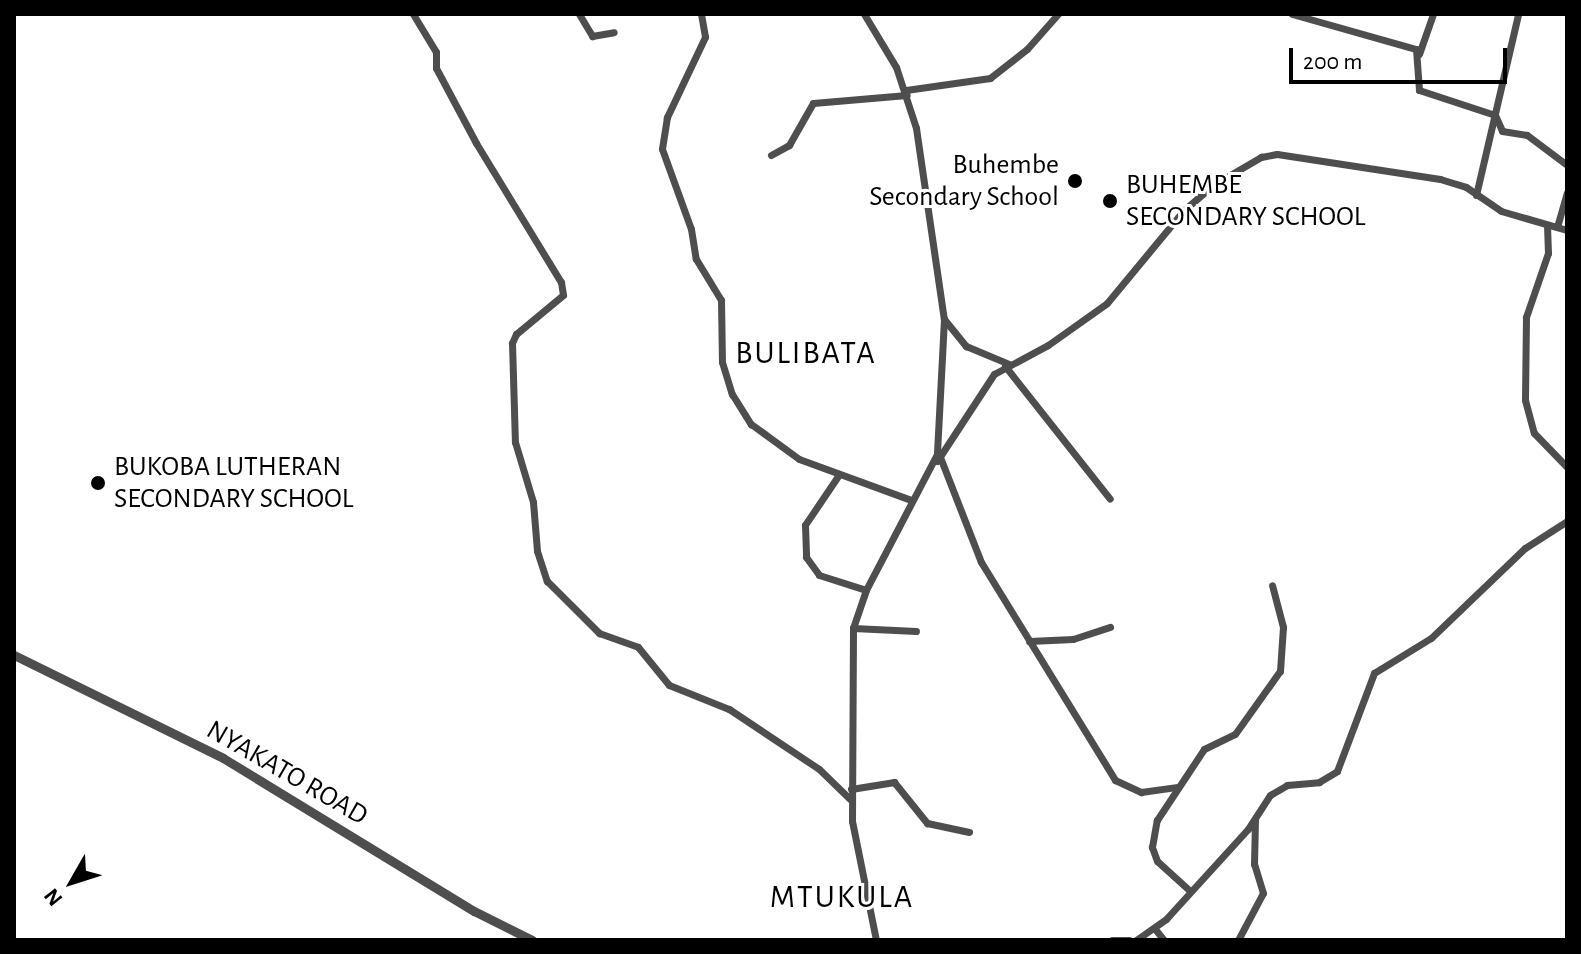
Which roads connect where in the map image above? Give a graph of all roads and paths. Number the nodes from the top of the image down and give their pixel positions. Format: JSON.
{"nodes":[{"id":1,"x":413,"y":14,"type":"edge"},
{"id":2,"x":579,"y":14,"type":"edge"},
{"id":3,"x":701,"y":14,"type":"edge"},
{"id":4,"x":864,"y":14,"type":"edge"},
{"id":5,"x":1058,"y":14,"type":"edge"},
{"id":6,"x":1292,"y":14,"type":"edge"},
{"id":7,"x":1433,"y":14,"type":"edge"},
{"id":8,"x":1518,"y":14,"type":"edge"},
{"id":9,"x":614,"y":32,"type":"dead end"},
{"id":10,"x":1419,"y":54,"type":"junction"},
{"id":11,"x":906,"y":93,"type":"junction"},
{"id":12,"x":1495,"y":115,"type":"junction"},
{"id":13,"x":771,"y":155,"type":"dead end"},
{"id":14,"x":1567,"y":165,"type":"edge"},
{"id":15,"x":1567,"y":192,"type":"edge"},
{"id":16,"x":1476,"y":195,"type":"junction"},
{"id":17,"x":1547,"y":225,"type":"junction"},
{"id":18,"x":1557,"y":227,"type":"junction"},
{"id":19,"x":1567,"y":230,"type":"edge"},
{"id":20,"x":944,"y":319,"type":"junction"},
{"id":21,"x":1007,"y":365,"type":"junction"},
{"id":22,"x":940,"y":457,"type":"junction"},
{"id":23,"x":932,"y":465,"type":"junction"},
{"id":24,"x":1567,"y":467,"type":"edge"},
{"id":25,"x":838,"y":476,"type":"junction"},
{"id":26,"x":1110,"y":499,"type":"dead end"},
{"id":27,"x":911,"y":500,"type":"junction"},
{"id":28,"x":1567,"y":521,"type":"edge"},
{"id":29,"x":1272,"y":585,"type":"dead end"},
{"id":30,"x":866,"y":590,"type":"junction"},
{"id":31,"x":1110,"y":627,"type":"dead end"},
{"id":32,"x":853,"y":628,"type":"junction"},
{"id":33,"x":916,"y":631,"type":"dead end"},
{"id":34,"x":1029,"y":641,"type":"junction"},
{"id":35,"x":14,"y":655,"type":"edge"},
{"id":36,"x":1178,"y":787,"type":"junction"},
{"id":37,"x":851,"y":789,"type":"junction"},
{"id":38,"x":850,"y":799,"type":"junction"},
{"id":39,"x":1255,"y":818,"type":"junction"},
{"id":40,"x":969,"y":832,"type":"dead end"},
{"id":41,"x":1189,"y":890,"type":"junction"},
{"id":42,"x":1155,"y":929,"type":"junction"},
{"id":43,"x":532,"y":940,"type":"edge"},
{"id":44,"x":876,"y":940,"type":"edge"},
{"id":45,"x":1112,"y":940,"type":"edge"},
{"id":46,"x":1129,"y":940,"type":"edge"},
{"id":47,"x":1136,"y":940,"type":"edge"},
{"id":48,"x":1164,"y":940,"type":"edge"},
{"id":49,"x":1238,"y":940,"type":"edge"}],
"edges":[{"from":1,"to":38,"type":"street"},
{"from":2,"to":9,"type":"street"},
{"from":3,"to":25,"type":"street"},
{"from":4,"to":11,"type":"street"},
{"from":5,"to":11,"type":"street"},
{"from":6,"to":10,"type":"street"},
{"from":7,"to":10,"type":"street"},
{"from":8,"to":12,"type":"street"},
{"from":10,"to":12,"type":"street"},
{"from":11,"to":13,"type":"street"},
{"from":11,"to":20,"type":"street"},
{"from":12,"to":14,"type":"street"},
{"from":12,"to":16,"type":"street"},
{"from":15,"to":18,"type":"street"},
{"from":16,"to":17,"type":"street"},
{"from":16,"to":21,"type":"street"},
{"from":17,"to":18,"type":"street"},
{"from":17,"to":24,"type":"street"},
{"from":18,"to":19,"type":"street"},
{"from":20,"to":21,"type":"street"},
{"from":20,"to":23,"type":"street"},
{"from":21,"to":22,"type":"street"},
{"from":21,"to":26,"type":"street"},
{"from":22,"to":23,"type":"street"},
{"from":22,"to":34,"type":"street"},
{"from":23,"to":27,"type":"street"},
{"from":25,"to":27,"type":"street"},
{"from":25,"to":30,"type":"street"},
{"from":27,"to":30,"type":"street"},
{"from":28,"to":39,"type":"street"},
{"from":29,"to":36,"type":"street"},
{"from":30,"to":32,"type":"street"},
{"from":31,"to":34,"type":"street"},
{"from":32,"to":33,"type":"street"},
{"from":32,"to":37,"type":"street"},
{"from":34,"to":36,"type":"street"},
{"from":35,"to":43,"type":"street","name":"NYAKATO ROAD"},
{"from":36,"to":41,"type":"street"},
{"from":37,"to":38,"type":"street"},
{"from":37,"to":40,"type":"street"},
{"from":38,"to":44,"type":"street"},
{"from":39,"to":41,"type":"street"},
{"from":39,"to":49,"type":"street"},
{"from":41,"to":42,"type":"street"},
{"from":42,"to":47,"type":"street"},
{"from":42,"to":48,"type":"street"},
{"from":45,"to":46,"type":"street"}]}
